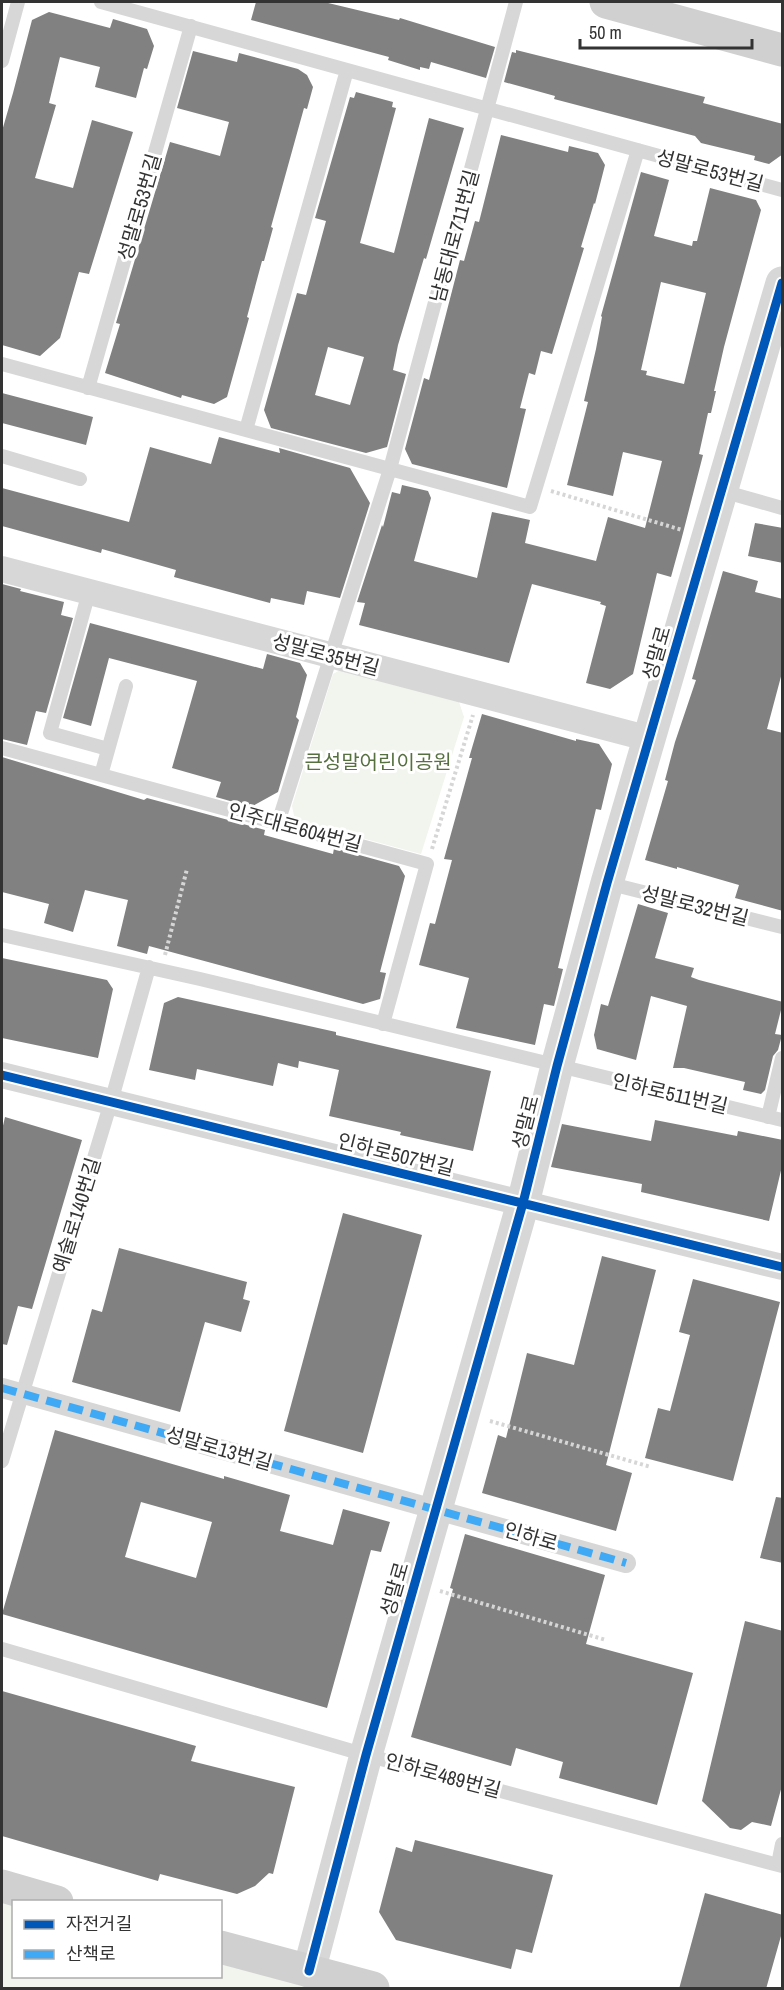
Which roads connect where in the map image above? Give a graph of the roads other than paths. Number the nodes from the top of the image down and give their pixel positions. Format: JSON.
{"nodes":[{"id":1,"x":18,"y":2,"type":"edge"},
{"id":2,"x":101,"y":2,"type":"edge"},
{"id":3,"x":516,"y":2,"type":"edge"},
{"id":4,"x":606,"y":2,"type":"edge"},
{"id":5,"x":190,"y":26,"type":"junction"},
{"id":6,"x":783,"y":50,"type":"edge"},
{"id":7,"x":2,"y":61,"type":"edge"},
{"id":8,"x":347,"y":70,"type":"junction"},
{"id":9,"x":489,"y":109,"type":"junction"},
{"id":10,"x":638,"y":150,"type":"junction"},
{"id":11,"x":783,"y":190,"type":"edge"},
{"id":12,"x":783,"y":283,"type":"edge"},
{"id":13,"x":2,"y":364,"type":"edge"},
{"id":14,"x":88,"y":388,"type":"junction"},
{"id":15,"x":246,"y":430,"type":"junction"},
{"id":16,"x":2,"y":456,"type":"edge"},
{"id":17,"x":390,"y":470,"type":"junction"},
{"id":18,"x":81,"y":478,"type":"dead end"},
{"id":19,"x":722,"y":491,"type":"junction"},
{"id":20,"x":783,"y":508,"type":"edge"},
{"id":21,"x":2,"y":569,"type":"edge"},
{"id":22,"x":88,"y":592,"type":"junction"},
{"id":23,"x":332,"y":655,"type":"junction"},
{"id":24,"x":126,"y":686,"type":"dead end"},
{"id":25,"x":650,"y":739,"type":"junction"},
{"id":26,"x":2,"y":748,"type":"edge"},
{"id":27,"x":108,"y":749,"type":"junction"},
{"id":28,"x":101,"y":775,"type":"junction"},
{"id":29,"x":278,"y":823,"type":"junction"},
{"id":30,"x":607,"y":883,"type":"junction"},
{"id":31,"x":783,"y":927,"type":"edge"},
{"id":32,"x":2,"y":935,"type":"edge"},
{"id":33,"x":155,"y":969,"type":"junction"},
{"id":34,"x":382,"y":1024,"type":"junction"},
{"id":35,"x":783,"y":1058,"type":"edge"},
{"id":36,"x":557,"y":1066,"type":"junction"},
{"id":37,"x":2,"y":1075,"type":"edge"},
{"id":38,"x":111,"y":1102,"type":"junction"},
{"id":39,"x":768,"y":1117,"type":"junction"},
{"id":40,"x":783,"y":1120,"type":"edge"},
{"id":41,"x":523,"y":1203,"type":"junction"},
{"id":42,"x":783,"y":1267,"type":"edge"},
{"id":43,"x":2,"y":1388,"type":"edge"},
{"id":44,"x":22,"y":1393,"type":"junction"},
{"id":45,"x":2,"y":1461,"type":"edge"},
{"id":46,"x":436,"y":1509,"type":"junction"},
{"id":47,"x":626,"y":1563,"type":"dead end"},
{"id":48,"x":2,"y":1649,"type":"edge"},
{"id":49,"x":366,"y":1755,"type":"junction"},
{"id":50,"x":783,"y":1844,"type":"edge"},
{"id":51,"x":780,"y":1865,"type":"edge"},
{"id":52,"x":2,"y":1886,"type":"edge"},
{"id":53,"x":50,"y":1900,"type":"edge"},
{"id":54,"x":222,"y":1948,"type":"edge"},
{"id":55,"x":309,"y":1971,"type":"junction"},
{"id":56,"x":373,"y":1989,"type":"edge"}],
"edges":[{"from":1,"to":7,"type":"lane"},
{"from":2,"to":5,"type":"lane","name":"성말로53번길"},
{"from":3,"to":9,"type":"lane","name":"남동대로711번길"},
{"from":4,"to":6,"type":"main road"},
{"from":5,"to":8,"type":"lane","name":"성말로53번길"},
{"from":5,"to":14,"type":"lane","name":"성말로53번길"},
{"from":8,"to":9,"type":"lane","name":"성말로53번길"},
{"from":8,"to":15,"type":"lane"},
{"from":9,"to":10,"type":"lane","name":"성말로53번길"},
{"from":9,"to":17,"type":"lane","name":"남동대로711번길"},
{"from":10,"to":11,"type":"lane","name":"성말로53번길"},
{"from":10,"to":17,"type":"lane","name":"성말로53번길"},
{"from":12,"to":19,"type":"street","name":"성말로"},
{"from":13,"to":14,"type":"lane"},
{"from":14,"to":15,"type":"lane"},
{"from":15,"to":17,"type":"lane"},
{"from":16,"to":18,"type":"lane"},
{"from":17,"to":23,"type":"lane","name":"남동대로711번길"},
{"from":19,"to":20,"type":"lane"},
{"from":19,"to":25,"type":"street","name":"성말로"},
{"from":21,"to":22,"type":"street","name":"성말로35번길"},
{"from":22,"to":23,"type":"street","name":"성말로35번길"},
{"from":22,"to":27,"type":"lane"},
{"from":23,"to":25,"type":"street","name":"성말로35번길"},
{"from":23,"to":29,"type":"lane","name":"남동대로711번길"},
{"from":24,"to":27,"type":"lane"},
{"from":25,"to":30,"type":"street","name":"성말로"},
{"from":26,"to":28,"type":"lane","name":"인주대로604번길"},
{"from":27,"to":28,"type":"lane"},
{"from":28,"to":29,"type":"lane","name":"인주대로604번길"},
{"from":29,"to":34,"type":"lane","name":"인주대로604번길"},
{"from":30,"to":31,"type":"lane","name":"성말로32번길"},
{"from":30,"to":36,"type":"street","name":"성말로"},
{"from":32,"to":33,"type":"lane"},
{"from":33,"to":34,"type":"lane"},
{"from":33,"to":38,"type":"lane","name":"예술로140번길"},
{"from":34,"to":36,"type":"lane"},
{"from":35,"to":39,"type":"lane"},
{"from":36,"to":39,"type":"lane","name":"인하로511번길"},
{"from":36,"to":41,"type":"street","name":"성말로"},
{"from":37,"to":38,"type":"street","name":"인하로507번길"},
{"from":38,"to":41,"type":"street","name":"인하로507번길"},
{"from":38,"to":44,"type":"lane","name":"예술로140번길"},
{"from":39,"to":40,"type":"lane","name":"인하로511번길"},
{"from":41,"to":42,"type":"street","name":"인하로507번길"},
{"from":41,"to":46,"type":"street","name":"성말로"},
{"from":43,"to":44,"type":"street","name":"성말로13번길"},
{"from":44,"to":45,"type":"lane","name":"예술로140번길"},
{"from":44,"to":46,"type":"street","name":"성말로13번길"},
{"from":46,"to":47,"type":"street","name":"인하로"},
{"from":46,"to":49,"type":"street","name":"성말로"},
{"from":48,"to":49,"type":"lane","name":"인하로489번길"},
{"from":49,"to":51,"type":"lane","name":"인하로489번길"},
{"from":49,"to":55,"type":"street","name":"성말로"},
{"from":50,"to":51,"type":"lane"},
{"from":52,"to":53,"type":"main road"},
{"from":54,"to":55,"type":"main road"},
{"from":55,"to":56,"type":"main road"}]}
